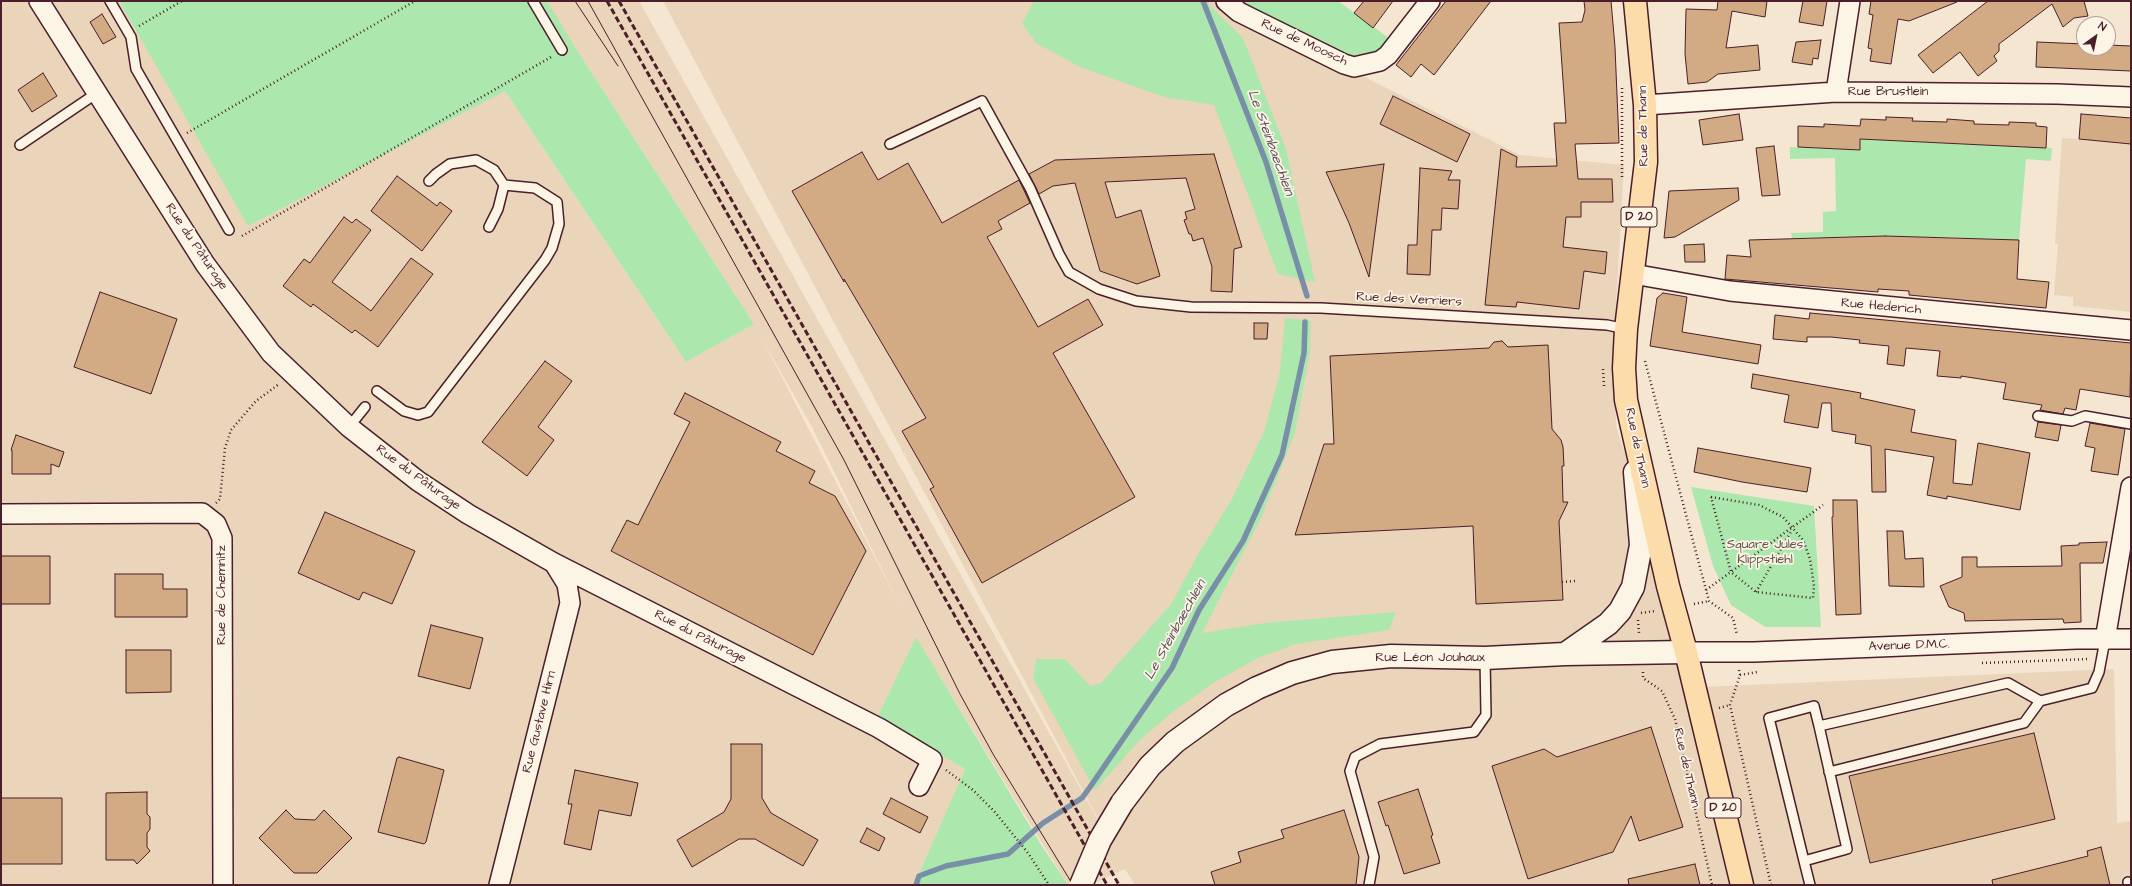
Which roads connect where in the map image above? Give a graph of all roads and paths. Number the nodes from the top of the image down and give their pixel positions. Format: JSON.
{"nodes":[{"id":1,"x":39,"y":1,"type":"edge"},
{"id":2,"x":110,"y":1,"type":"edge"},
{"id":3,"x":182,"y":1,"type":"edge"},
{"id":4,"x":415,"y":1,"type":"edge"},
{"id":5,"x":533,"y":1,"type":"edge"},
{"id":6,"x":1226,"y":1,"type":"edge"},
{"id":7,"x":1430,"y":1,"type":"edge"},
{"id":8,"x":1635,"y":1,"type":"edge"},
{"id":9,"x":1850,"y":1,"type":"edge"},
{"id":10,"x":128,"y":32,"type":"junction"},
{"id":11,"x":562,"y":50,"type":"joint"},
{"id":12,"x":1836,"y":92,"type":"junction"},
{"id":13,"x":97,"y":93,"type":"junction"},
{"id":14,"x":2131,"y":97,"type":"edge"},
{"id":15,"x":1644,"y":105,"type":"junction"},
{"id":16,"x":176,"y":139,"type":"junction"},
{"id":17,"x":890,"y":144,"type":"dead end"},
{"id":18,"x":20,"y":145,"type":"dead end"},
{"id":19,"x":429,"y":182,"type":"dead end"},
{"id":20,"x":504,"y":185,"type":"junction"},
{"id":21,"x":489,"y":227,"type":"dead end"},
{"id":22,"x":228,"y":230,"type":"joint"},
{"id":23,"x":1633,"y":274,"type":"junction"},
{"id":24,"x":1626,"y":329,"type":"junction"},
{"id":25,"x":2131,"y":330,"type":"edge"},
{"id":26,"x":1644,"y":353,"type":"dead end"},
{"id":27,"x":292,"y":374,"type":"junction"},
{"id":28,"x":377,"y":391,"type":"dead end"},
{"id":29,"x":365,"y":407,"type":"dead end"},
{"id":30,"x":2038,"y":416,"type":"dead end"},
{"id":31,"x":2131,"y":424,"type":"edge"},
{"id":32,"x":349,"y":427,"type":"junction"},
{"id":33,"x":1632,"y":433,"type":"junction"},
{"id":34,"x":2131,"y":487,"type":"edge"},
{"id":35,"x":1823,"y":505,"type":"dead end"},
{"id":36,"x":202,"y":513,"type":"junction"},
{"id":37,"x":1,"y":514,"type":"edge"},
{"id":38,"x":1793,"y":528,"type":"junction"},
{"id":39,"x":554,"y":563,"type":"junction"},
{"id":40,"x":1731,"y":572,"type":"junction"},
{"id":41,"x":1575,"y":581,"type":"dead end"},
{"id":42,"x":1562,"y":582,"type":"dead end"},
{"id":43,"x":606,"y":589,"type":"junction"},
{"id":44,"x":1706,"y":590,"type":"junction"},
{"id":45,"x":1756,"y":592,"type":"junction"},
{"id":46,"x":570,"y":603,"type":"junction"},
{"id":47,"x":1638,"y":614,"type":"dead end"},
{"id":48,"x":2131,"y":639,"type":"edge"},
{"id":49,"x":2105,"y":640,"type":"junction"},
{"id":50,"x":1686,"y":652,"type":"junction"},
{"id":51,"x":1736,"y":652,"type":"junction"},
{"id":52,"x":1641,"y":653,"type":"junction"},
{"id":53,"x":1565,"y":654,"type":"junction"},
{"id":54,"x":1485,"y":658,"type":"junction"},
{"id":55,"x":1740,"y":675,"type":"dead end"},
{"id":56,"x":2040,"y":701,"type":"junction"},
{"id":57,"x":1819,"y":726,"type":"junction"},
{"id":58,"x":932,"y":760,"type":"junction"},
{"id":59,"x":1829,"y":772,"type":"junction"},
{"id":60,"x":919,"y":786,"type":"dead end"},
{"id":61,"x":1804,"y":860,"type":"junction"},
{"id":62,"x":223,"y":885,"type":"edge"},
{"id":63,"x":500,"y":885,"type":"edge"},
{"id":64,"x":1049,"y":885,"type":"edge"},
{"id":65,"x":1081,"y":885,"type":"edge"},
{"id":66,"x":1369,"y":885,"type":"edge"},
{"id":67,"x":1712,"y":885,"type":"edge"},
{"id":68,"x":1742,"y":885,"type":"edge"},
{"id":69,"x":1771,"y":885,"type":"edge"},
{"id":70,"x":1810,"y":885,"type":"edge"}],
"edges":[{"from":1,"to":13,"type":"street","name":"Rue du Pâturage"},
{"from":2,"to":10,"type":"lane"},
{"from":3,"to":10,"type":"path"},
{"from":4,"to":16,"type":"path"},
{"from":5,"to":11,"type":"lane"},
{"from":6,"to":7,"type":"street","name":"Rue de Moosch"},
{"from":8,"to":15,"type":"main road","name":"Rue de Thann","number":"D 20"},
{"from":9,"to":12,"type":"street"},
{"from":10,"to":16,"type":"lane"},
{"from":11,"to":22,"type":"path"},
{"from":12,"to":14,"type":"street","name":"Rue Brustlein"},
{"from":12,"to":15,"type":"street","name":"Rue Brustlein"},
{"from":13,"to":18,"type":"lane"},
{"from":13,"to":27,"type":"street","name":"Rue du Pâturage"},
{"from":15,"to":23,"type":"main road","name":"Rue de Thann","number":"D 20"},
{"from":16,"to":22,"type":"lane"},
{"from":17,"to":24,"type":"lane","name":"Rue des Verriers"},
{"from":19,"to":20,"type":"lane"},
{"from":20,"to":21,"type":"lane"},
{"from":20,"to":28,"type":"lane"},
{"from":23,"to":24,"type":"main road","name":"Rue de Thann","number":"D 20"},
{"from":23,"to":25,"type":"street","name":"Rue Hederich"},
{"from":24,"to":33,"type":"main road","name":"Rue de Thann","number":"D 20"},
{"from":26,"to":44,"type":"path"},
{"from":27,"to":32,"type":"street","name":"Rue du Pâturage"},
{"from":27,"to":36,"type":"path"},
{"from":29,"to":32,"type":"lane"},
{"from":30,"to":31,"type":"lane"},
{"from":32,"to":39,"type":"street","name":"Rue du Pâturage"},
{"from":33,"to":50,"type":"main road","name":"Rue de Thann","number":"D 20"},
{"from":33,"to":53,"type":"street"},
{"from":34,"to":49,"type":"street"},
{"from":35,"to":38,"type":"path"},
{"from":36,"to":37,"type":"street"},
{"from":36,"to":62,"type":"street","name":"Rue de Chemnitz"},
{"from":38,"to":40,"type":"path"},
{"from":38,"to":40,"type":"path"},
{"from":38,"to":45,"type":"path"},
{"from":38,"to":45,"type":"path"},
{"from":39,"to":43,"type":"street","name":"Rue du Pâturage"},
{"from":39,"to":46,"type":"street","name":"Rue Gustave Hirn"},
{"from":40,"to":44,"type":"path"},
{"from":40,"to":45,"type":"path"},
{"from":41,"to":42,"type":"path"},
{"from":43,"to":46,"type":"street"},
{"from":43,"to":58,"type":"street","name":"Rue du Pâturage"},
{"from":44,"to":51,"type":"path"},
{"from":46,"to":63,"type":"street","name":"Rue Gustave Hirn"},
{"from":47,"to":52,"type":"path","name":"Rue de Thann","number":"D 20"},
{"from":48,"to":49,"type":"street","name":"Avenue D.M.C."},
{"from":49,"to":51,"type":"street","name":"Avenue D.M.C."},
{"from":49,"to":56,"type":"lane"},
{"from":50,"to":51,"type":"street","name":"Avenue D.M.C."},
{"from":50,"to":52,"type":"street","name":"Rue Léon Jouhaux"},
{"from":50,"to":68,"type":"main road","name":"Rue de Thann","number":"D 20"},
{"from":52,"to":53,"type":"street","name":"Rue Léon Jouhaux"},
{"from":52,"to":67,"type":"path","name":"Rue de Thann","number":"D 20"},
{"from":53,"to":54,"type":"street","name":"Rue Léon Jouhaux"},
{"from":54,"to":65,"type":"street","name":"Rue Léon Jouhaux","bridge":true},
{"from":54,"to":66,"type":"lane"},
{"from":55,"to":69,"type":"path"},
{"from":56,"to":57,"type":"lane"},
{"from":56,"to":59,"type":"lane"},
{"from":57,"to":59,"type":"lane"},
{"from":57,"to":61,"type":"lane"},
{"from":58,"to":60,"type":"street"},
{"from":58,"to":64,"type":"path"},
{"from":59,"to":61,"type":"lane"},
{"from":61,"to":70,"type":"lane"}]}
